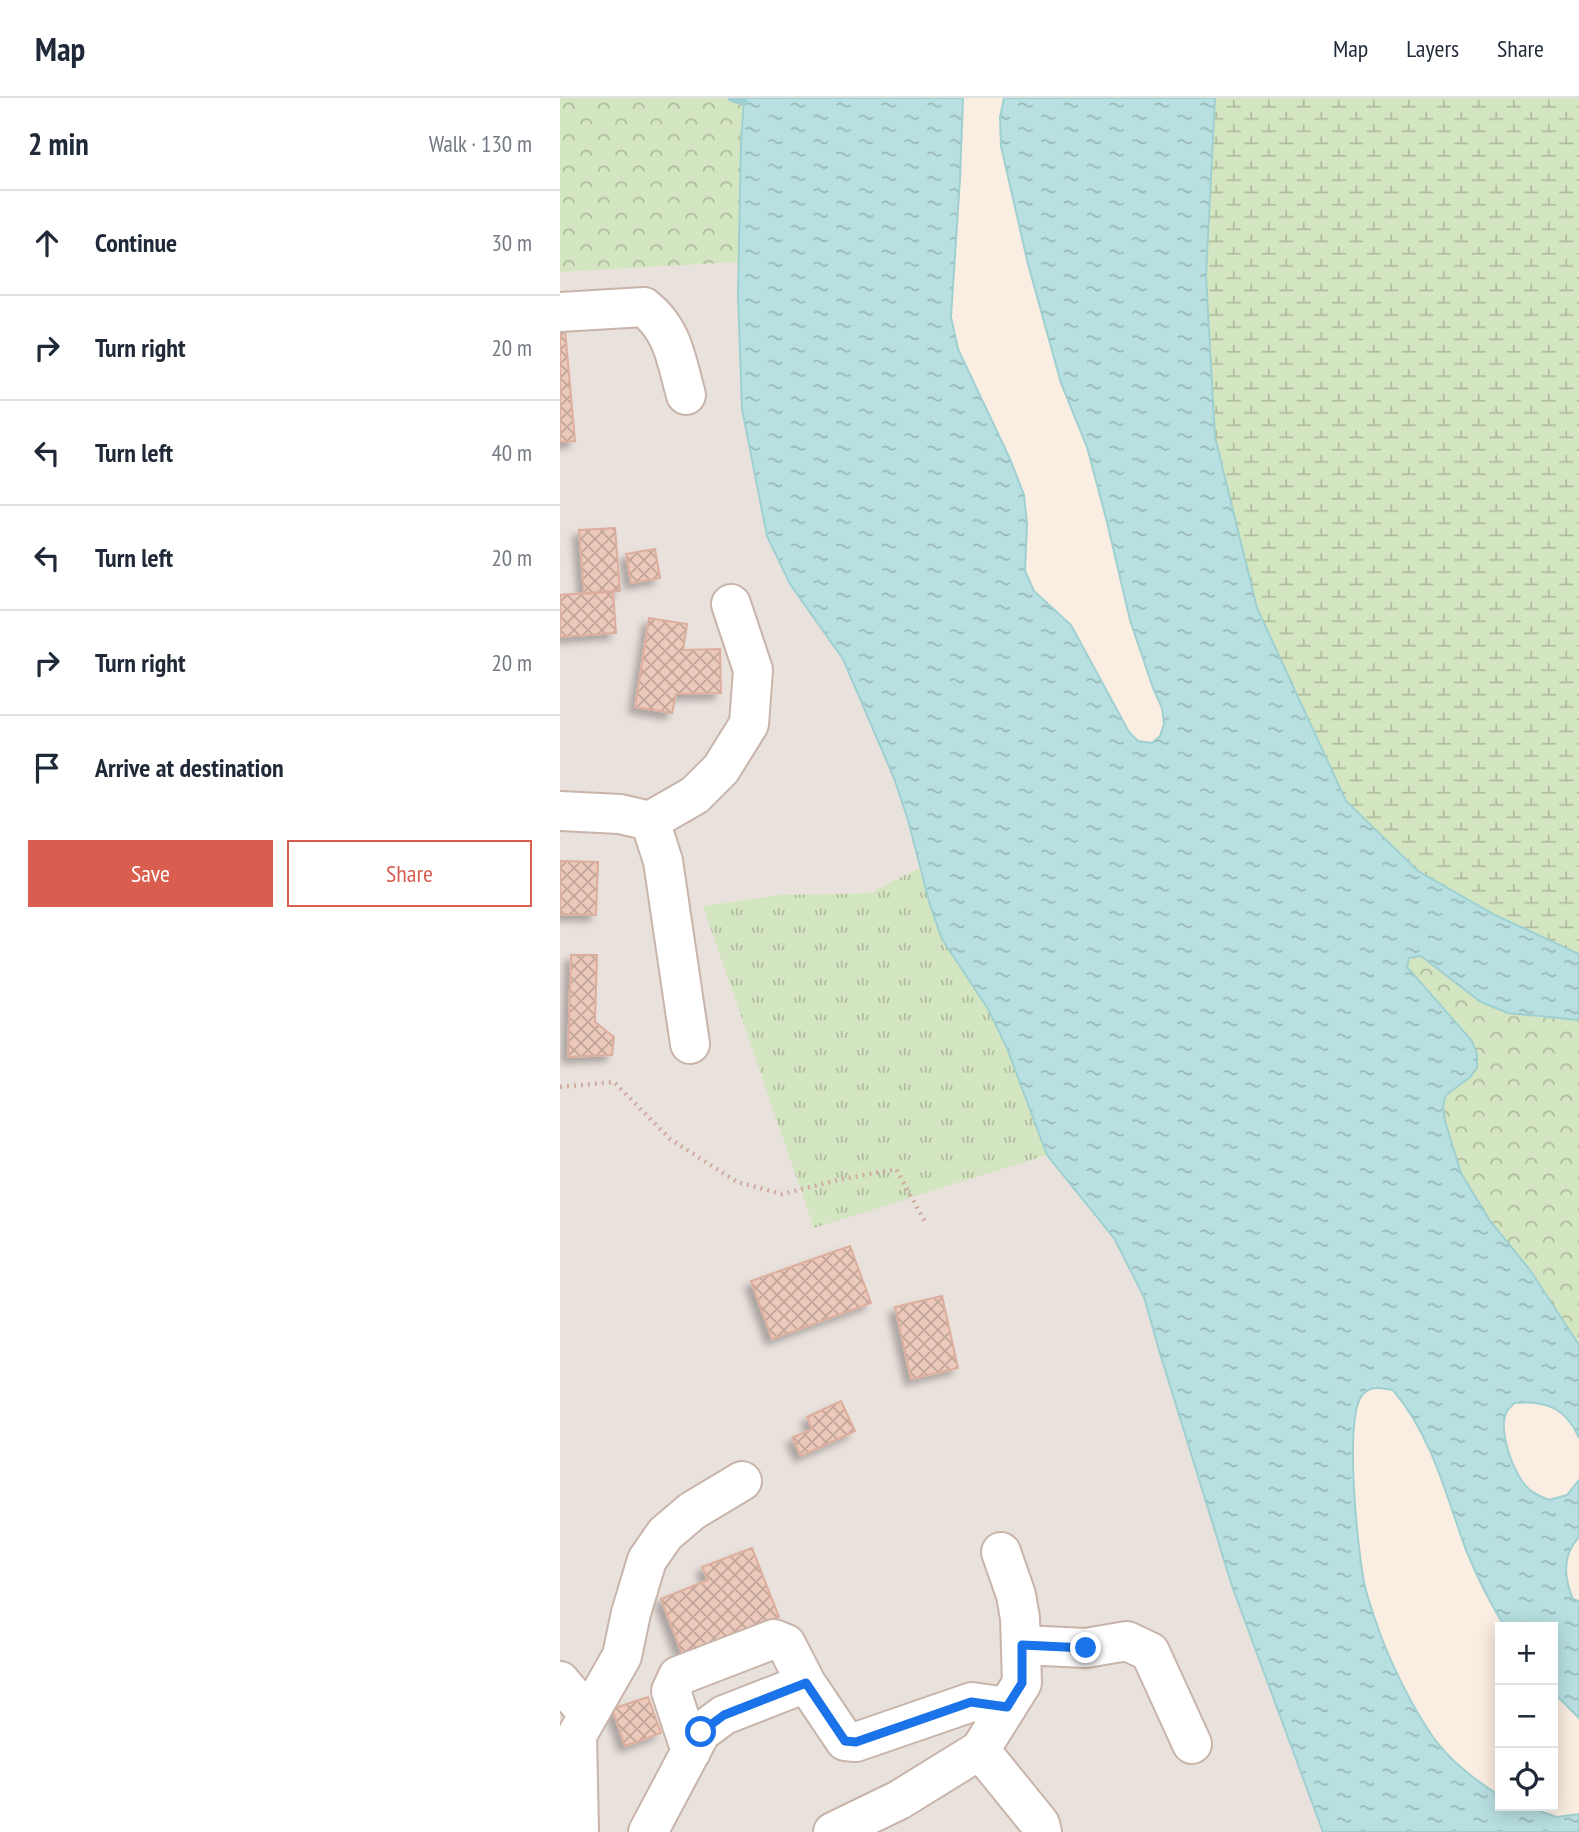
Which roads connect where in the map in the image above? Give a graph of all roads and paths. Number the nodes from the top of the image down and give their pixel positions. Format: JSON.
{"nodes":[{"id":1,"x":560,"y":312,"type":"edge"},
{"id":2,"x":686,"y":395,"type":"dead end"},
{"id":3,"x":731,"y":604,"type":"dead end"},
{"id":4,"x":560,"y":811,"type":"edge"},
{"id":5,"x":650,"y":821,"type":"junction"},
{"id":6,"x":690,"y":1044,"type":"dead end"},
{"id":7,"x":560,"y":1087,"type":"edge"},
{"id":8,"x":925,"y":1222,"type":"dead end"},
{"id":9,"x":742,"y":1481,"type":"dead end"},
{"id":10,"x":1001,"y":1552,"type":"dead end"},
{"id":11,"x":1022,"y":1645,"type":"junction"},
{"id":12,"x":560,"y":1681,"type":"edge"},
{"id":13,"x":806,"y":1683,"type":"junction"},
{"id":14,"x":1007,"y":1707,"type":"junction"},
{"id":15,"x":575,"y":1723,"type":"edge"},
{"id":16,"x":1192,"y":1744,"type":"dead end"},
{"id":17,"x":981,"y":1751,"type":"junction"},
{"id":18,"x":691,"y":1752,"type":"junction"},
{"id":19,"x":579,"y":1832,"type":"edge"},
{"id":20,"x":648,"y":1832,"type":"edge"},
{"id":21,"x":833,"y":1832,"type":"edge"},
{"id":22,"x":1042,"y":1832,"type":"edge"}],
"edges":[{"from":1,"to":2,"type":"street"},
{"from":3,"to":5,"type":"street"},
{"from":4,"to":5,"type":"street"},
{"from":5,"to":6,"type":"street"},
{"from":7,"to":8,"type":"path"},
{"from":9,"to":15,"type":"street"},
{"from":10,"to":11,"type":"street"},
{"from":11,"to":14,"type":"street"},
{"from":11,"to":16,"type":"street"},
{"from":12,"to":15,"type":"street"},
{"from":13,"to":14,"type":"street"},
{"from":13,"to":18,"type":"street"},
{"from":13,"to":18,"type":"street"},
{"from":14,"to":17,"type":"street"},
{"from":15,"to":19,"type":"street"},
{"from":17,"to":21,"type":"street"},
{"from":17,"to":22,"type":"street"},
{"from":18,"to":20,"type":"street"}]}
